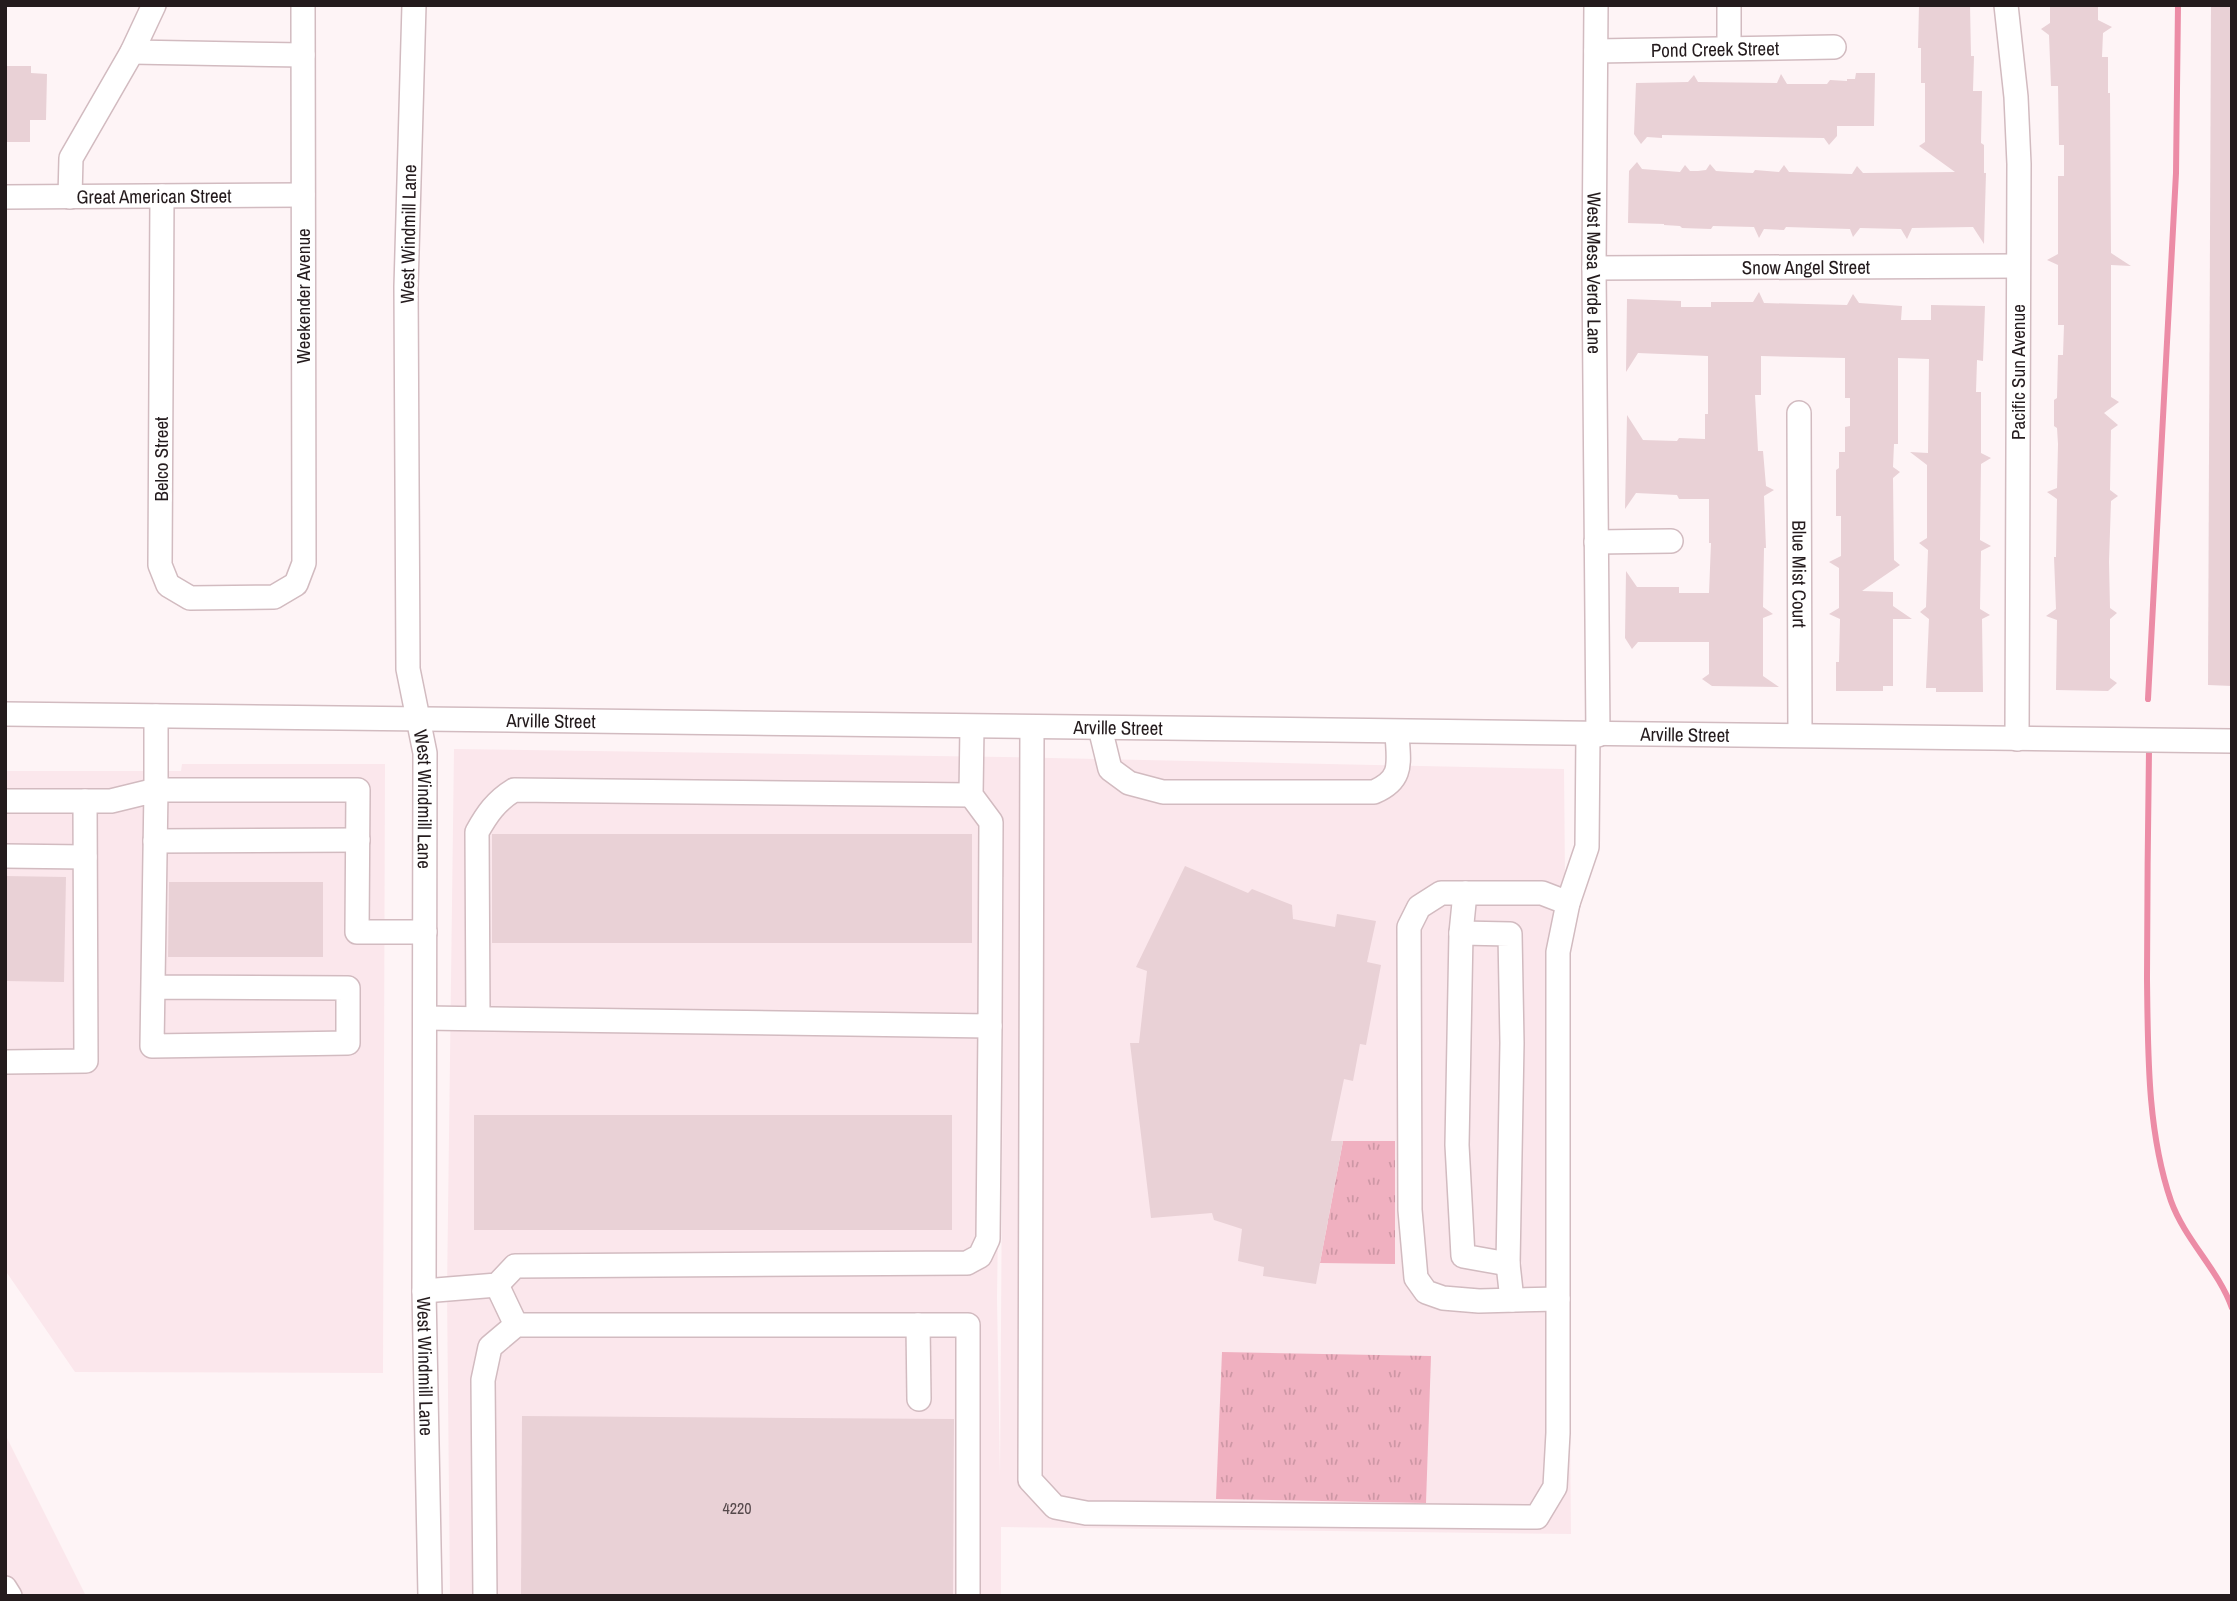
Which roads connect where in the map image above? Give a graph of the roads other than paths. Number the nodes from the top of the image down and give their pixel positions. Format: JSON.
{"nodes":[{"id":1,"x":154,"y":5,"type":"edge"},
{"id":2,"x":303,"y":5,"type":"edge"},
{"id":3,"x":414,"y":5,"type":"edge"},
{"id":4,"x":1596,"y":5,"type":"edge"},
{"id":5,"x":1729,"y":5,"type":"edge"},
{"id":6,"x":2006,"y":5,"type":"edge"},
{"id":7,"x":1834,"y":47,"type":"dead end"},
{"id":8,"x":1729,"y":48,"type":"junction"},
{"id":9,"x":1596,"y":51,"type":"junction"},
{"id":10,"x":132,"y":52,"type":"junction"},
{"id":11,"x":303,"y":55,"type":"junction"},
{"id":12,"x":303,"y":195,"type":"junction"},
{"id":13,"x":162,"y":196,"type":"junction"},
{"id":14,"x":5,"y":197,"type":"edge"},
{"id":15,"x":71,"y":197,"type":"junction"},
{"id":16,"x":2018,"y":266,"type":"junction"},
{"id":17,"x":1594,"y":268,"type":"junction"},
{"id":18,"x":1798,"y":413,"type":"dead end"},
{"id":19,"x":1671,"y":541,"type":"dead end"},
{"id":20,"x":1596,"y":542,"type":"junction"},
{"id":21,"x":296,"y":584,"type":"joint"},
{"id":22,"x":5,"y":714,"type":"edge"},
{"id":23,"x":156,"y":716,"type":"junction"},
{"id":24,"x":418,"y":720,"type":"junction"},
{"id":25,"x":972,"y":727,"type":"junction"},
{"id":26,"x":1032,"y":727,"type":"junction"},
{"id":27,"x":1100,"y":728,"type":"junction"},
{"id":28,"x":1397,"y":732,"type":"junction"},
{"id":29,"x":1593,"y":735,"type":"junction"},
{"id":30,"x":1800,"y":735,"type":"junction"},
{"id":31,"x":2017,"y":739,"type":"junction"},
{"id":32,"x":2232,"y":741,"type":"edge"},
{"id":33,"x":156,"y":790,"type":"junction"},
{"id":34,"x":971,"y":795,"type":"junction"},
{"id":35,"x":5,"y":801,"type":"edge"},
{"id":36,"x":85,"y":801,"type":"junction"},
{"id":37,"x":358,"y":839,"type":"junction"},
{"id":38,"x":155,"y":841,"type":"junction"},
{"id":39,"x":5,"y":856,"type":"edge"},
{"id":40,"x":85,"y":857,"type":"junction"},
{"id":41,"x":1465,"y":893,"type":"junction"},
{"id":42,"x":1568,"y":903,"type":"junction"},
{"id":43,"x":425,"y":932,"type":"junction"},
{"id":44,"x":1461,"y":933,"type":"junction"},
{"id":45,"x":153,"y":987,"type":"junction"},
{"id":46,"x":425,"y":1018,"type":"junction"},
{"id":47,"x":478,"y":1018,"type":"junction"},
{"id":48,"x":990,"y":1026,"type":"junction"},
{"id":49,"x":5,"y":1062,"type":"edge"},
{"id":50,"x":1508,"y":1264,"type":"junction"},
{"id":51,"x":497,"y":1285,"type":"junction"},
{"id":52,"x":424,"y":1291,"type":"junction"},
{"id":53,"x":1558,"y":1299,"type":"junction"},
{"id":54,"x":1512,"y":1300,"type":"junction"},
{"id":55,"x":516,"y":1325,"type":"junction"},
{"id":56,"x":918,"y":1325,"type":"junction"},
{"id":57,"x":919,"y":1399,"type":"dead end"},
{"id":58,"x":5,"y":1588,"type":"edge"},
{"id":59,"x":9,"y":1596,"type":"edge"},
{"id":60,"x":430,"y":1596,"type":"edge"},
{"id":61,"x":485,"y":1596,"type":"edge"},
{"id":62,"x":968,"y":1596,"type":"edge"}],
"edges":[{"from":1,"to":10,"type":"street"},
{"from":2,"to":11,"type":"street","name":"Weekender Avenue"},
{"from":3,"to":24,"type":"street","name":"West Windmill Lane"},
{"from":4,"to":9,"type":"street","name":"West Mesa Verde Lane"},
{"from":5,"to":8,"type":"street"},
{"from":6,"to":16,"type":"street","name":"Pacific Sun Avenue"},
{"from":7,"to":8,"type":"street","name":"Pond Creek Street"},
{"from":8,"to":9,"type":"street","name":"Pond Creek Street"},
{"from":9,"to":17,"type":"street","name":"West Mesa Verde Lane"},
{"from":10,"to":11,"type":"street"},
{"from":10,"to":15,"type":"street"},
{"from":11,"to":12,"type":"street","name":"Weekender Avenue"},
{"from":12,"to":13,"type":"street","name":"Great American Street"},
{"from":12,"to":21,"type":"street","name":"Weekender Avenue"},
{"from":13,"to":15,"type":"street","name":"Great American Street"},
{"from":13,"to":21,"type":"street","name":"Belco Street"},
{"from":14,"to":15,"type":"street","name":"Great American Street"},
{"from":16,"to":17,"type":"street","name":"Snow Angel Street"},
{"from":16,"to":31,"type":"street","name":"Pacific Sun Avenue"},
{"from":17,"to":20,"type":"street","name":"West Mesa Verde Lane"},
{"from":18,"to":30,"type":"street","name":"Blue Mist Court"},
{"from":19,"to":20,"type":"street"},
{"from":20,"to":29,"type":"street","name":"West Mesa Verde Lane"},
{"from":22,"to":23,"type":"street","name":"Arville Street"},
{"from":23,"to":24,"type":"street","name":"Arville Street"},
{"from":23,"to":33,"type":"street"},
{"from":24,"to":25,"type":"street","name":"Arville Street"},
{"from":24,"to":43,"type":"street","name":"West Windmill Lane"},
{"from":25,"to":26,"type":"street","name":"Arville Street"},
{"from":25,"to":34,"type":"street"},
{"from":26,"to":27,"type":"street","name":"Arville Street"},
{"from":26,"to":53,"type":"street","name":"West Mesa Verde Lane"},
{"from":27,"to":28,"type":"street","name":"Arville Street"},
{"from":27,"to":28,"type":"street"},
{"from":28,"to":29,"type":"street","name":"Arville Street"},
{"from":29,"to":30,"type":"street","name":"Arville Street"},
{"from":29,"to":42,"type":"street","name":"West Mesa Verde Lane"},
{"from":30,"to":31,"type":"street","name":"Arville Street"},
{"from":31,"to":32,"type":"street","name":"Arville Street"},
{"from":33,"to":36,"type":"street"},
{"from":33,"to":37,"type":"street"},
{"from":33,"to":38,"type":"street"},
{"from":34,"to":47,"type":"street"},
{"from":34,"to":48,"type":"street"},
{"from":35,"to":36,"type":"street"},
{"from":36,"to":40,"type":"street"},
{"from":37,"to":38,"type":"street"},
{"from":37,"to":43,"type":"street"},
{"from":38,"to":45,"type":"street"},
{"from":39,"to":40,"type":"street"},
{"from":40,"to":49,"type":"street"},
{"from":41,"to":42,"type":"street"},
{"from":41,"to":44,"type":"street"},
{"from":41,"to":54,"type":"street"},
{"from":42,"to":53,"type":"street","name":"West Mesa Verde Lane"},
{"from":43,"to":46,"type":"street","name":"West Windmill Lane"},
{"from":44,"to":50,"type":"street"},
{"from":44,"to":50,"type":"street"},
{"from":45,"to":45,"type":"street"},
{"from":46,"to":47,"type":"street"},
{"from":46,"to":52,"type":"street","name":"West Windmill Lane"},
{"from":47,"to":48,"type":"street"},
{"from":48,"to":51,"type":"street"},
{"from":50,"to":54,"type":"street"},
{"from":51,"to":52,"type":"street"},
{"from":51,"to":55,"type":"street"},
{"from":52,"to":60,"type":"street","name":"West Windmill Lane"},
{"from":53,"to":54,"type":"street"},
{"from":55,"to":56,"type":"street"},
{"from":55,"to":61,"type":"street"},
{"from":56,"to":57,"type":"street"},
{"from":56,"to":62,"type":"street"},
{"from":58,"to":59,"type":"street"}]}
